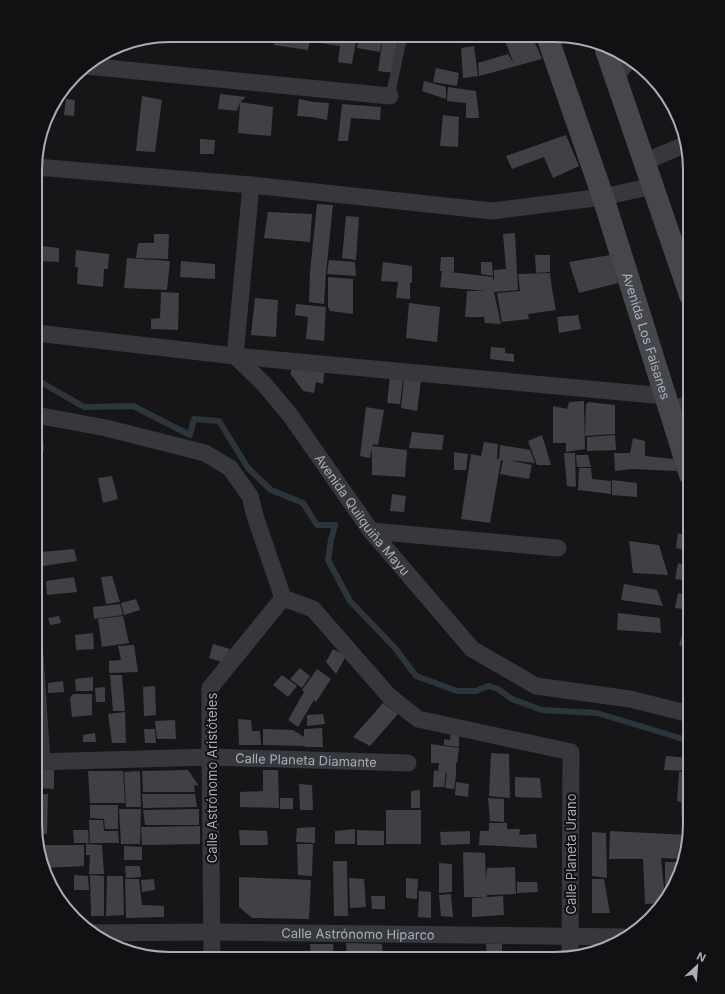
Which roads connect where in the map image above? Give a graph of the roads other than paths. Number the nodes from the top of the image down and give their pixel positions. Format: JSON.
{"nodes":[{"id":1,"x":402,"y":42,"type":"edge"},
{"id":2,"x":548,"y":42,"type":"edge"},
{"id":3,"x":607,"y":53,"type":"edge"},
{"id":4,"x":626,"y":63,"type":"edge"},
{"id":5,"x":95,"y":67,"type":"edge"},
{"id":6,"x":615,"y":76,"type":"junction"},
{"id":7,"x":390,"y":96,"type":"joint"},
{"id":8,"x":681,"y":146,"type":"edge"},
{"id":9,"x":644,"y":162,"type":"junction"},
{"id":10,"x":42,"y":168,"type":"edge"},
{"id":11,"x":251,"y":185,"type":"junction"},
{"id":12,"x":653,"y":186,"type":"junction"},
{"id":13,"x":603,"y":196,"type":"junction"},
{"id":14,"x":683,"y":274,"type":"edge"},
{"id":15,"x":42,"y":334,"type":"edge"},
{"id":16,"x":235,"y":356,"type":"junction"},
{"id":17,"x":667,"y":403,"type":"junction"},
{"id":18,"x":683,"y":404,"type":"edge"},
{"id":19,"x":42,"y":415,"type":"edge"},
{"id":20,"x":683,"y":453,"type":"edge"},
{"id":21,"x":371,"y":530,"type":"junction"},
{"id":22,"x":558,"y":548,"type":"dead end"},
{"id":23,"x":283,"y":598,"type":"junction"},
{"id":24,"x":683,"y":712,"type":"edge"},
{"id":25,"x":210,"y":757,"type":"junction"},
{"id":26,"x":42,"y":762,"type":"edge"},
{"id":27,"x":408,"y":763,"type":"dead end"},
{"id":28,"x":212,"y":932,"type":"junction"},
{"id":29,"x":103,"y":933,"type":"edge"},
{"id":30,"x":570,"y":937,"type":"junction"},
{"id":31,"x":615,"y":937,"type":"edge"},
{"id":32,"x":570,"y":951,"type":"edge"},
{"id":33,"x":212,"y":952,"type":"edge"}],
"edges":[{"from":1,"to":7,"type":"lane"},
{"from":2,"to":13,"type":"street","name":"Avenida Los Faisanes"},
{"from":3,"to":6,"type":"street"},
{"from":4,"to":6,"type":"street"},
{"from":5,"to":7,"type":"street"},
{"from":6,"to":9,"type":"street"},
{"from":8,"to":9,"type":"street"},
{"from":9,"to":12,"type":"street"},
{"from":10,"to":11,"type":"street"},
{"from":11,"to":13,"type":"street"},
{"from":11,"to":16,"type":"street"},
{"from":12,"to":13,"type":"street"},
{"from":12,"to":14,"type":"street"},
{"from":13,"to":17,"type":"street","name":"Avenida Los Faisanes"},
{"from":15,"to":16,"type":"street"},
{"from":16,"to":17,"type":"street"},
{"from":16,"to":21,"type":"street","name":"Avenida Quilquiña Mayu"},
{"from":17,"to":18,"type":"street"},
{"from":17,"to":20,"type":"street","name":"Avenida Los Faisanes"},
{"from":19,"to":23,"type":"street"},
{"from":21,"to":22,"type":"street"},
{"from":21,"to":24,"type":"street","name":"Avenida Quilquiña Mayu"},
{"from":23,"to":25,"type":"street","name":"Calle Astrónomo Aristóteles"},
{"from":23,"to":30,"type":"street","name":"Calle Planeta Urano"},
{"from":25,"to":26,"type":"street","name":"Calle Planeta Diamante"},
{"from":25,"to":27,"type":"street","name":"Calle Planeta Diamante"},
{"from":25,"to":28,"type":"street","name":"Calle Astrónomo Aristóteles"},
{"from":28,"to":29,"type":"street","name":"Calle Astrónomo Hiparco"},
{"from":28,"to":30,"type":"street","name":"Calle Astrónomo Hiparco"},
{"from":28,"to":33,"type":"street","name":"Calle Astrónomo Aristóteles"},
{"from":30,"to":31,"type":"street","name":"Calle Astrónomo Hiparco"},
{"from":30,"to":32,"type":"street","name":"Calle Planeta Urano"}]}
